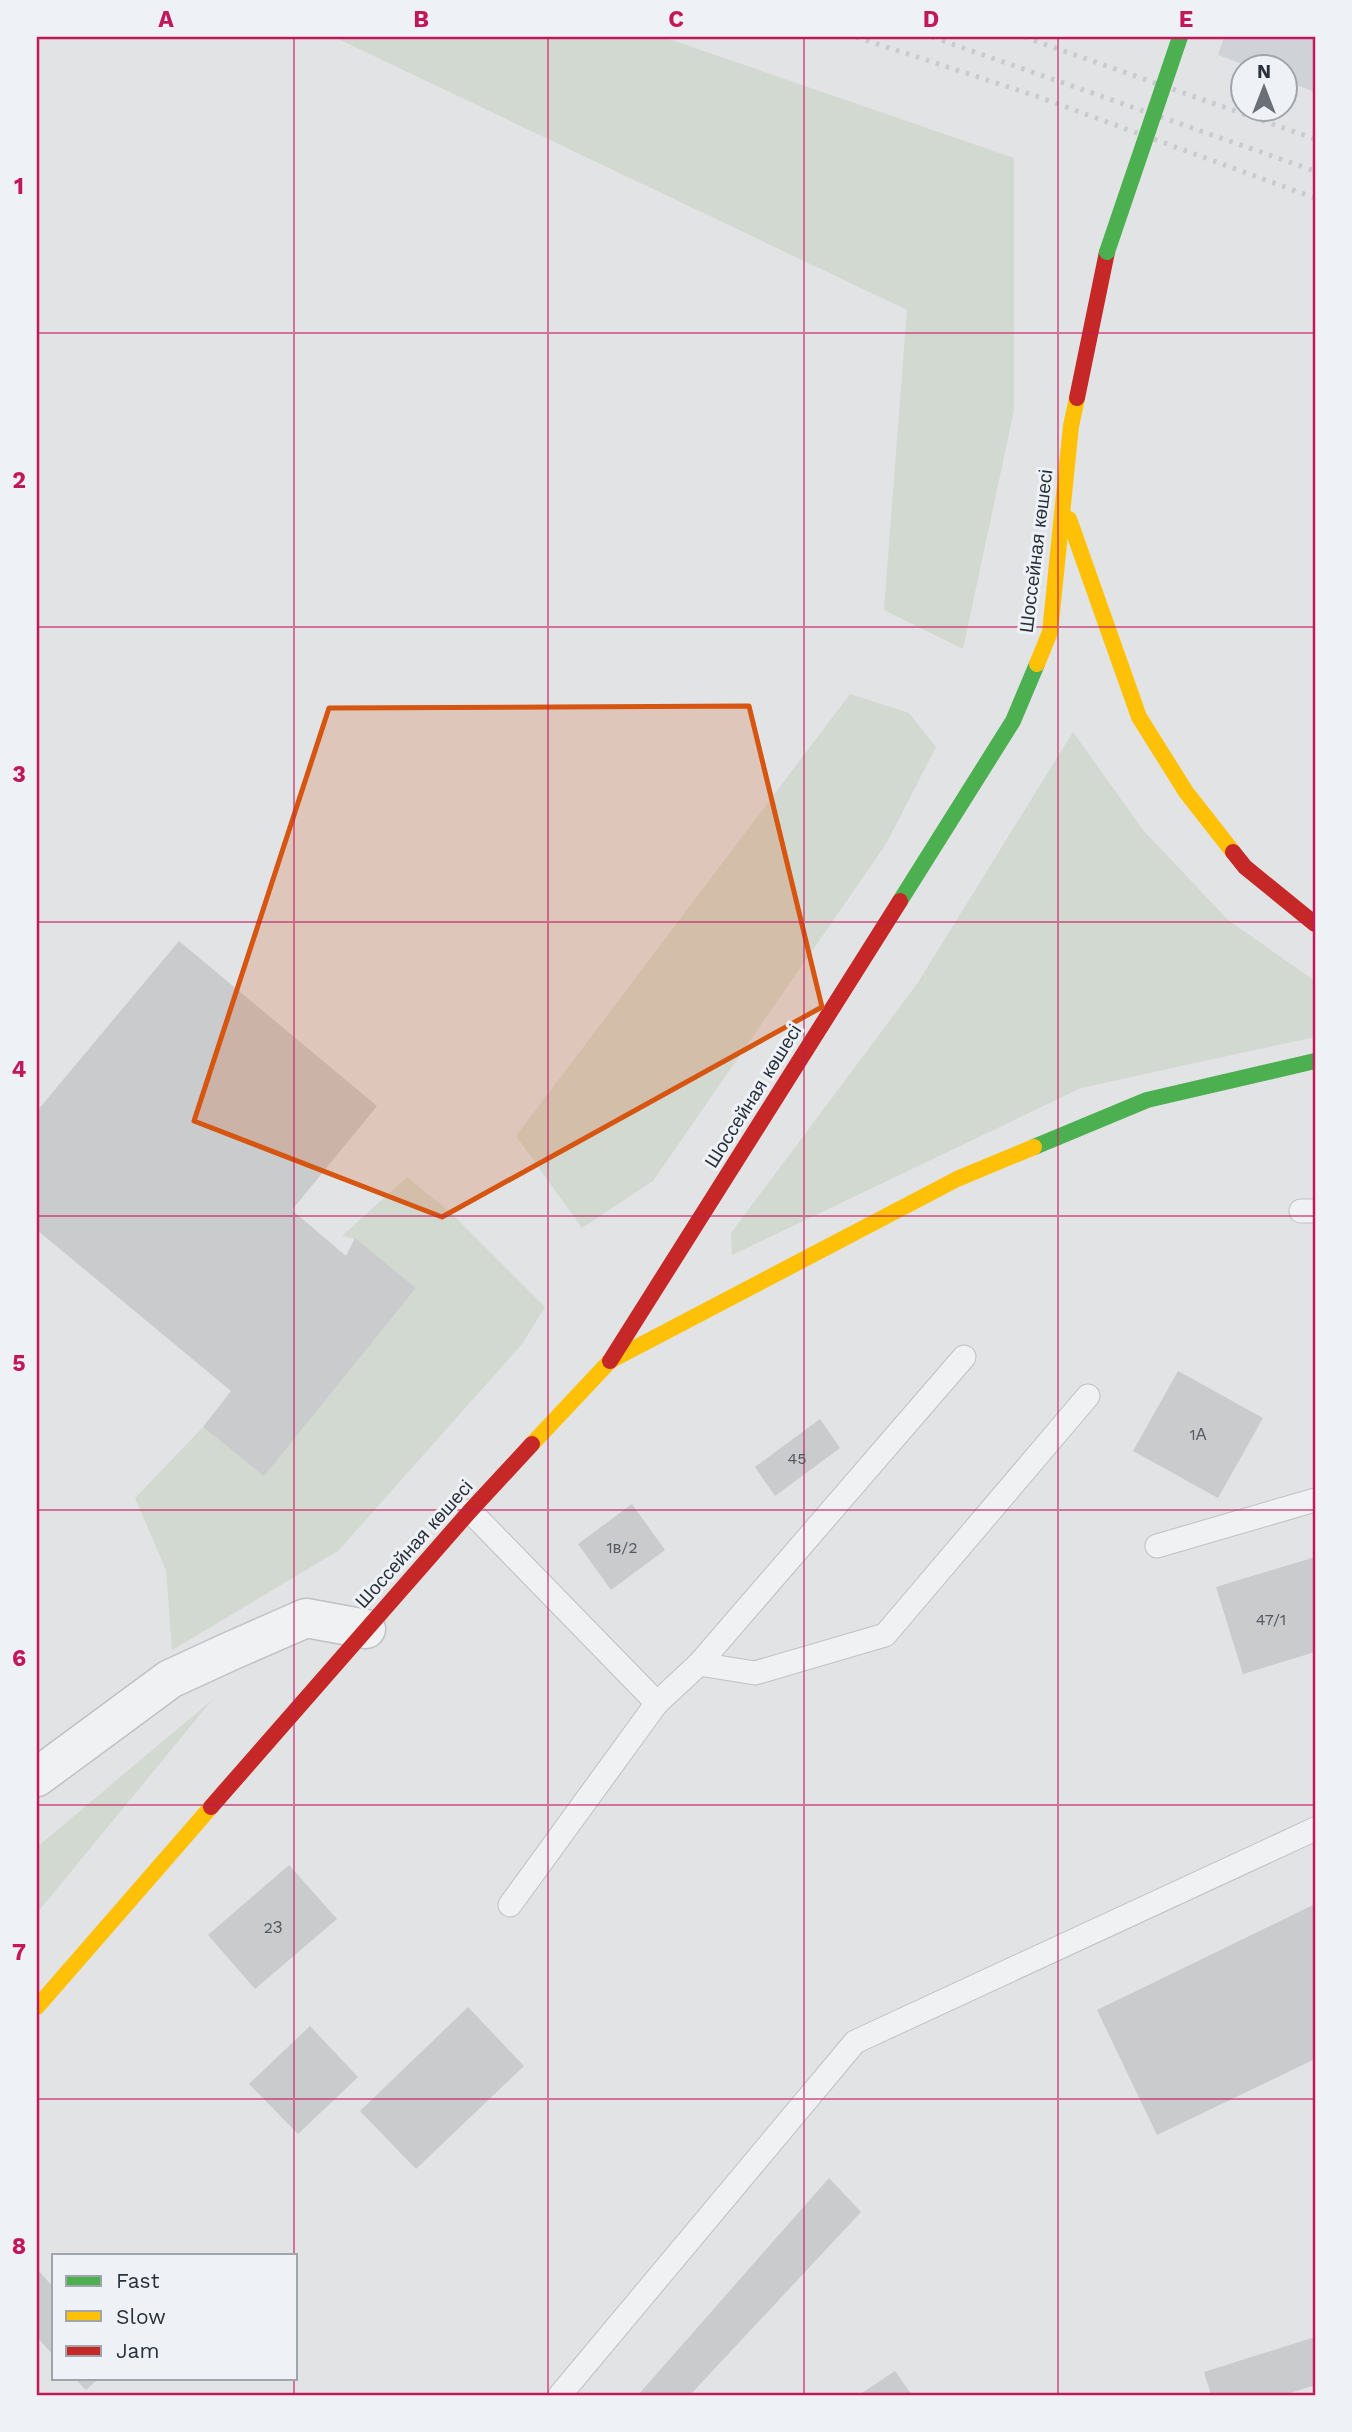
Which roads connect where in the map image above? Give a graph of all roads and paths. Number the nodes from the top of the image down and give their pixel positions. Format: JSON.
{"nodes":[{"id":1,"x":1180,"y":37,"type":"edge"},
{"id":2,"x":1065,"y":507,"type":"junction"},
{"id":3,"x":1315,"y":925,"type":"edge"},
{"id":4,"x":1315,"y":1062,"type":"edge"},
{"id":5,"x":964,"y":1357,"type":"dead end"},
{"id":6,"x":610,"y":1361,"type":"junction"},
{"id":7,"x":1088,"y":1396,"type":"dead end"},
{"id":8,"x":1315,"y":1500,"type":"edge"},
{"id":9,"x":470,"y":1511,"type":"junction"},
{"id":10,"x":1157,"y":1546,"type":"dead end"},
{"id":11,"x":366,"y":1629,"type":"junction"},
{"id":12,"x":699,"y":1664,"type":"junction"},
{"id":13,"x":657,"y":1703,"type":"junction"},
{"id":14,"x":37,"y":1777,"type":"edge"},
{"id":15,"x":1315,"y":1829,"type":"edge"},
{"id":16,"x":510,"y":1905,"type":"dead end"},
{"id":17,"x":37,"y":2007,"type":"edge"},
{"id":18,"x":560,"y":2395,"type":"edge"}],
"edges":[{"from":1,"to":2,"type":"main road","name":"Шоссейная көшесі","bridge":true},
{"from":2,"to":3,"type":"main road"},
{"from":2,"to":6,"type":"main road","name":"Шоссейная көшесі"},
{"from":4,"to":6,"type":"main road"},
{"from":5,"to":12,"type":"lane"},
{"from":6,"to":9,"type":"main road","name":"Шоссейная көшесі"},
{"from":7,"to":12,"type":"lane"},
{"from":8,"to":10,"type":"lane"},
{"from":9,"to":11,"type":"main road","name":"Шоссейная көшесі"},
{"from":9,"to":13,"type":"lane"},
{"from":11,"to":14,"type":"street"},
{"from":11,"to":17,"type":"main road","name":"Шоссейная көшесі"},
{"from":12,"to":13,"type":"lane"},
{"from":13,"to":16,"type":"lane"},
{"from":15,"to":18,"type":"lane"}]}
